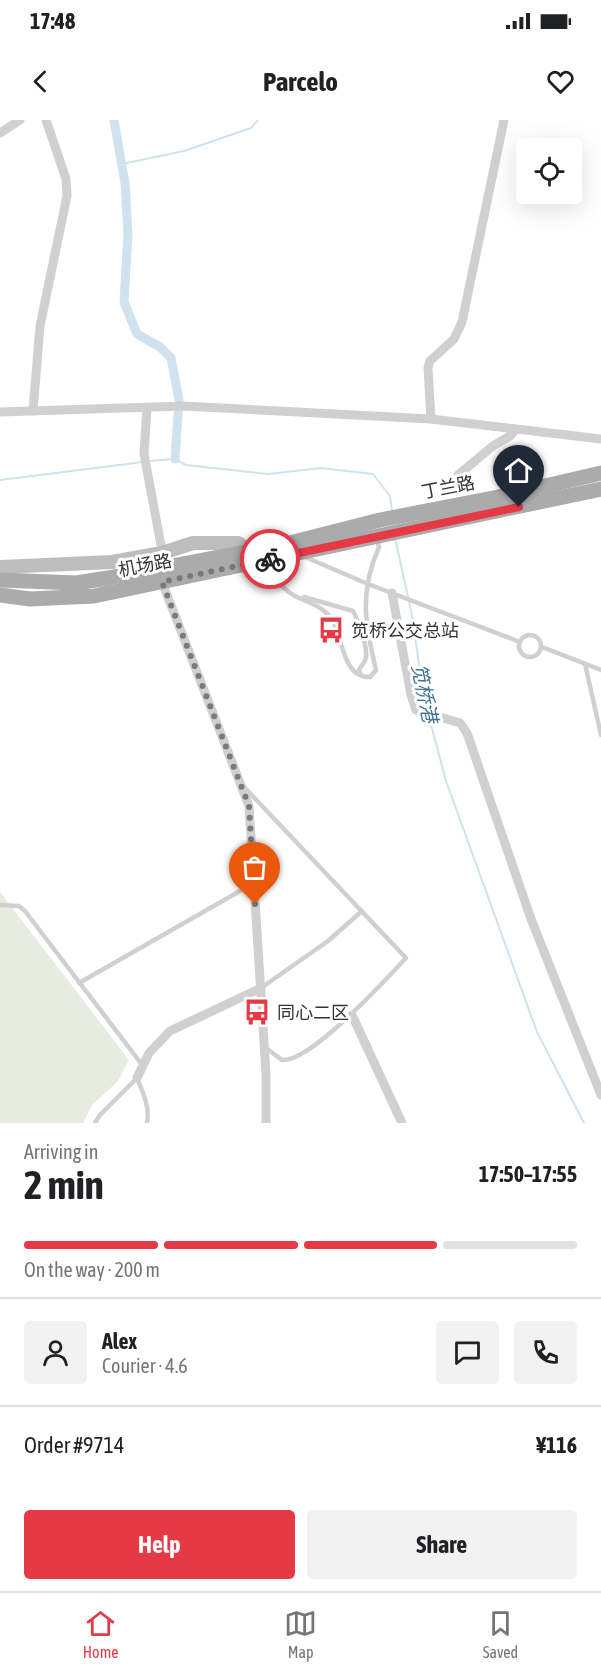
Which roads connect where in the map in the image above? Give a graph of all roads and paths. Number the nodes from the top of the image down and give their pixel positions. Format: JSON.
{"nodes":[{"id":1,"x":20,"y":120,"type":"edge"},
{"id":2,"x":46,"y":120,"type":"edge"},
{"id":3,"x":504,"y":120,"type":"edge"},
{"id":4,"x":0,"y":133,"type":"edge"},
{"id":5,"x":147,"y":408,"type":"junction"},
{"id":6,"x":33,"y":411,"type":"junction"},
{"id":7,"x":0,"y":412,"type":"edge"},
{"id":8,"x":431,"y":419,"type":"junction"},
{"id":9,"x":516,"y":429,"type":"junction"},
{"id":10,"x":601,"y":439,"type":"edge"},
{"id":11,"x":601,"y":473,"type":"edge"},
{"id":12,"x":458,"y":475,"type":"dead end"},
{"id":13,"x":601,"y":489,"type":"edge"},
{"id":14,"x":381,"y":536,"type":"junction"},
{"id":15,"x":292,"y":548,"type":"junction"},
{"id":16,"x":257,"y":556,"type":"junction"},
{"id":17,"x":0,"y":567,"type":"edge"},
{"id":18,"x":163,"y":567,"type":"junction"},
{"id":19,"x":0,"y":580,"type":"edge"},
{"id":20,"x":368,"y":584,"type":"junction"},
{"id":21,"x":292,"y":594,"type":"junction"},
{"id":22,"x":395,"y":594,"type":"junction"},
{"id":23,"x":4,"y":598,"type":"edge"},
{"id":24,"x":520,"y":642,"type":"junction"},
{"id":25,"x":542,"y":647,"type":"junction"},
{"id":26,"x":585,"y":664,"type":"junction"},
{"id":27,"x":601,"y":670,"type":"edge"},
{"id":28,"x":362,"y":677,"type":"junction"},
{"id":29,"x":601,"y":735,"type":"edge"},
{"id":30,"x":241,"y":784,"type":"junction"},
{"id":31,"x":254,"y":883,"type":"junction"},
{"id":32,"x":0,"y":905,"type":"edge"},
{"id":33,"x":362,"y":911,"type":"junction"},
{"id":34,"x":80,"y":982,"type":"junction"},
{"id":35,"x":261,"y":988,"type":"junction"},
{"id":36,"x":352,"y":1015,"type":"junction"},
{"id":37,"x":264,"y":1047,"type":"junction"},
{"id":38,"x":143,"y":1066,"type":"junction"},
{"id":39,"x":137,"y":1078,"type":"junction"},
{"id":40,"x":601,"y":1095,"type":"edge"},
{"id":41,"x":95,"y":1123,"type":"edge"},
{"id":42,"x":147,"y":1123,"type":"edge"},
{"id":43,"x":266,"y":1123,"type":"edge"},
{"id":44,"x":402,"y":1123,"type":"edge"}],
"edges":[{"from":1,"to":4,"type":"street"},
{"from":2,"to":6,"type":"street"},
{"from":3,"to":8,"type":"street"},
{"from":5,"to":6,"type":"street"},
{"from":5,"to":8,"type":"street"},
{"from":5,"to":18,"type":"street"},
{"from":6,"to":7,"type":"street"},
{"from":8,"to":9,"type":"street"},
{"from":9,"to":10,"type":"street"},
{"from":9,"to":12,"type":"street"},
{"from":11,"to":15,"type":"main road","name":"丁兰路"},
{"from":13,"to":14,"type":"main road","name":"丁兰路"},
{"from":14,"to":15,"type":"main road"},
{"from":14,"to":20,"type":"lane"},
{"from":15,"to":16,"type":"main road","name":"机场路"},
{"from":15,"to":20,"type":"lane"},
{"from":16,"to":18,"type":"main road","name":"机场路"},
{"from":16,"to":18,"type":"main road","name":"机场路"},
{"from":16,"to":21,"type":"lane"},
{"from":17,"to":18,"type":"main road","name":"机场路"},
{"from":18,"to":19,"type":"main road","name":"机场路"},
{"from":18,"to":23,"type":"main road","name":"机场路"},
{"from":18,"to":30,"type":"street"},
{"from":20,"to":22,"type":"lane"},
{"from":20,"to":28,"type":"lane"},
{"from":21,"to":28,"type":"lane"},
{"from":21,"to":28,"type":"lane"},
{"from":22,"to":24,"type":"lane"},
{"from":22,"to":40,"type":"street"},
{"from":24,"to":25,"type":"lane"},
{"from":24,"to":25,"type":"lane"},
{"from":25,"to":26,"type":"lane"},
{"from":26,"to":27,"type":"lane"},
{"from":26,"to":29,"type":"lane"},
{"from":30,"to":31,"type":"street"},
{"from":30,"to":33,"type":"lane"},
{"from":31,"to":34,"type":"lane"},
{"from":31,"to":35,"type":"street"},
{"from":32,"to":34,"type":"lane"},
{"from":33,"to":35,"type":"lane"},
{"from":33,"to":36,"type":"lane"},
{"from":34,"to":38,"type":"lane"},
{"from":35,"to":37,"type":"street"},
{"from":35,"to":38,"type":"street"},
{"from":36,"to":37,"type":"lane"},
{"from":36,"to":44,"type":"street"},
{"from":37,"to":43,"type":"street"},
{"from":38,"to":39,"type":"street"},
{"from":39,"to":41,"type":"lane"},
{"from":39,"to":42,"type":"lane"}]}
